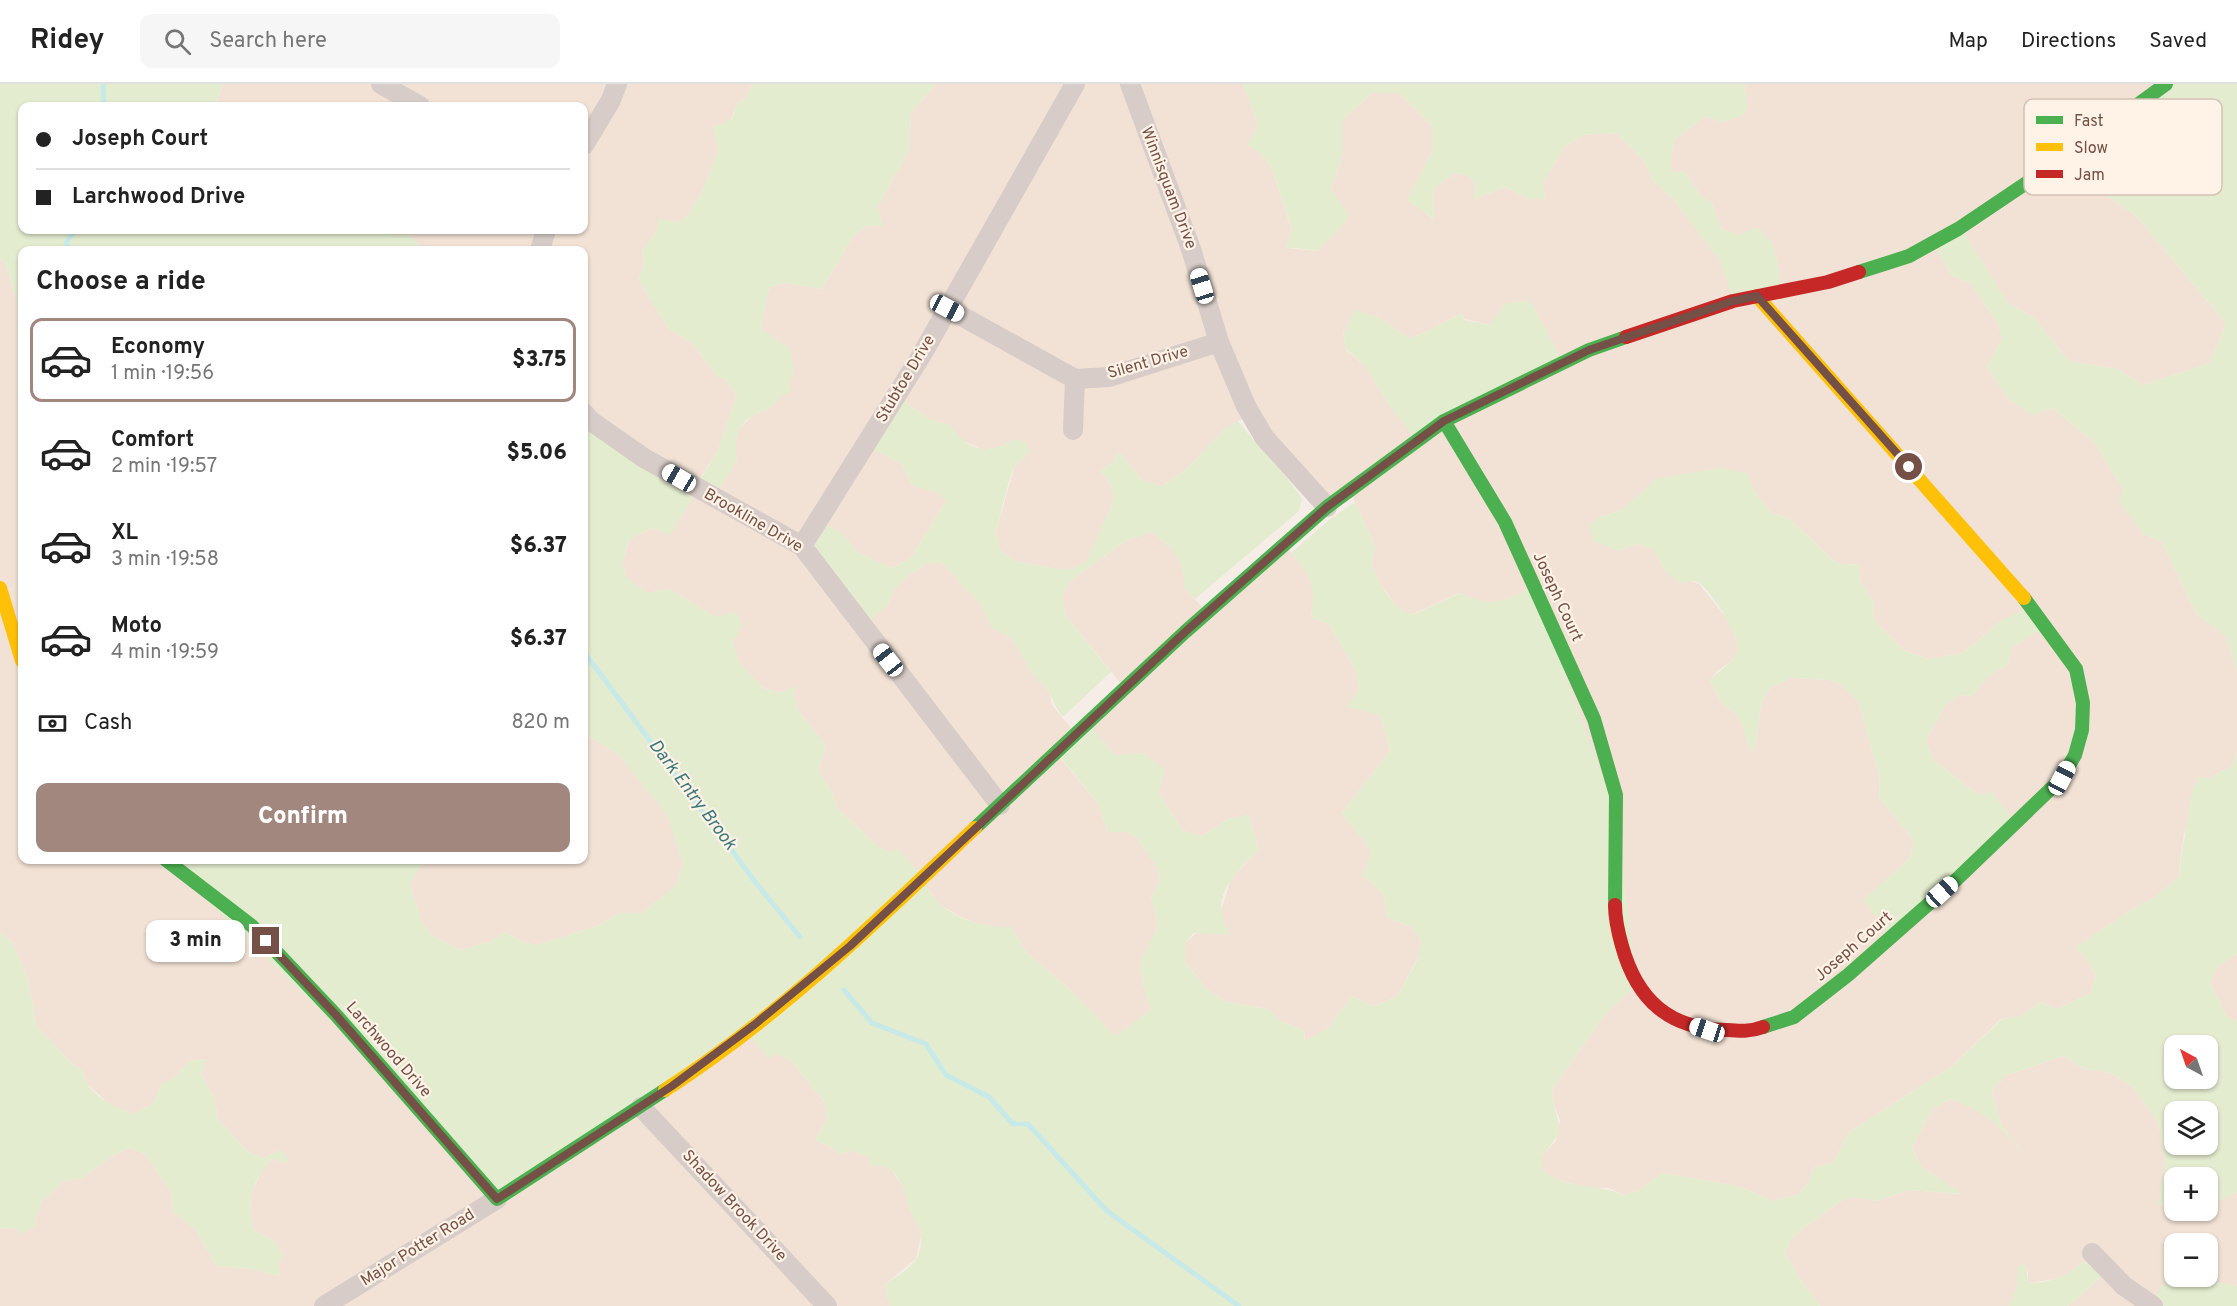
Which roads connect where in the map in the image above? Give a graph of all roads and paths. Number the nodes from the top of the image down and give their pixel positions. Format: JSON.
{"nodes":[{"id":1,"x":381,"y":84,"type":"edge"},
{"id":2,"x":616,"y":84,"type":"edge"},
{"id":3,"x":1075,"y":84,"type":"edge"},
{"id":4,"x":1130,"y":84,"type":"edge"},
{"id":5,"x":2166,"y":84,"type":"edge"},
{"id":6,"x":2145,"y":99,"type":"edge"},
{"id":7,"x":413,"y":102,"type":"edge"},
{"id":8,"x":588,"y":138,"type":"edge"},
{"id":9,"x":2024,"y":185,"type":"edge"},
{"id":10,"x":1757,"y":296,"type":"junction"},
{"id":11,"x":947,"y":308,"type":"junction"},
{"id":12,"x":1219,"y":342,"type":"junction"},
{"id":13,"x":1075,"y":378,"type":"junction"},
{"id":14,"x":588,"y":418,"type":"edge"},
{"id":15,"x":1444,"y":421,"type":"junction"},
{"id":16,"x":1073,"y":430,"type":"dead end"},
{"id":17,"x":1327,"y":507,"type":"junction"},
{"id":18,"x":802,"y":546,"type":"junction"},
{"id":19,"x":0,"y":588,"type":"edge"},
{"id":20,"x":18,"y":648,"type":"edge"},
{"id":21,"x":1000,"y":805,"type":"junction"},
{"id":22,"x":171,"y":864,"type":"edge"},
{"id":23,"x":642,"y":1107,"type":"junction"},
{"id":24,"x":497,"y":1199,"type":"junction"},
{"id":25,"x":2092,"y":1253,"type":"dead end"},
{"id":26,"x":324,"y":1306,"type":"edge"},
{"id":27,"x":827,"y":1306,"type":"edge"},
{"id":28,"x":2153,"y":1306,"type":"edge"}],
"edges":[{"from":1,"to":7,"type":"street"},
{"from":2,"to":8,"type":"street"},
{"from":3,"to":11,"type":"street","name":"Stubtoe Drive"},
{"from":4,"to":12,"type":"street","name":"Winnisquam Drive"},
{"from":5,"to":6,"type":"street","name":"Major Potter Road"},
{"from":9,"to":10,"type":"street","name":"Major Potter Road"},
{"from":10,"to":15,"type":"street","name":"Major Potter Road"},
{"from":10,"to":15,"type":"street","name":"Joseph Court"},
{"from":11,"to":13,"type":"street"},
{"from":11,"to":18,"type":"street","name":"Stubtoe Drive"},
{"from":12,"to":13,"type":"street","name":"Silent Drive"},
{"from":12,"to":17,"type":"street","name":"Winnisquam Drive"},
{"from":13,"to":16,"type":"street"},
{"from":14,"to":18,"type":"street","name":"Brookline Drive"},
{"from":15,"to":17,"type":"street","name":"Major Potter Road"},
{"from":17,"to":21,"type":"street","name":"Major Potter Road"},
{"from":18,"to":21,"type":"street","name":"Brookline Drive"},
{"from":19,"to":20,"type":"street"},
{"from":21,"to":23,"type":"street","name":"Major Potter Road"},
{"from":22,"to":24,"type":"street","name":"Larchwood Drive"},
{"from":23,"to":24,"type":"street","name":"Major Potter Road"},
{"from":23,"to":27,"type":"street","name":"Shadow Brook Drive"},
{"from":24,"to":26,"type":"street","name":"Major Potter Road"},
{"from":25,"to":28,"type":"street"}]}
